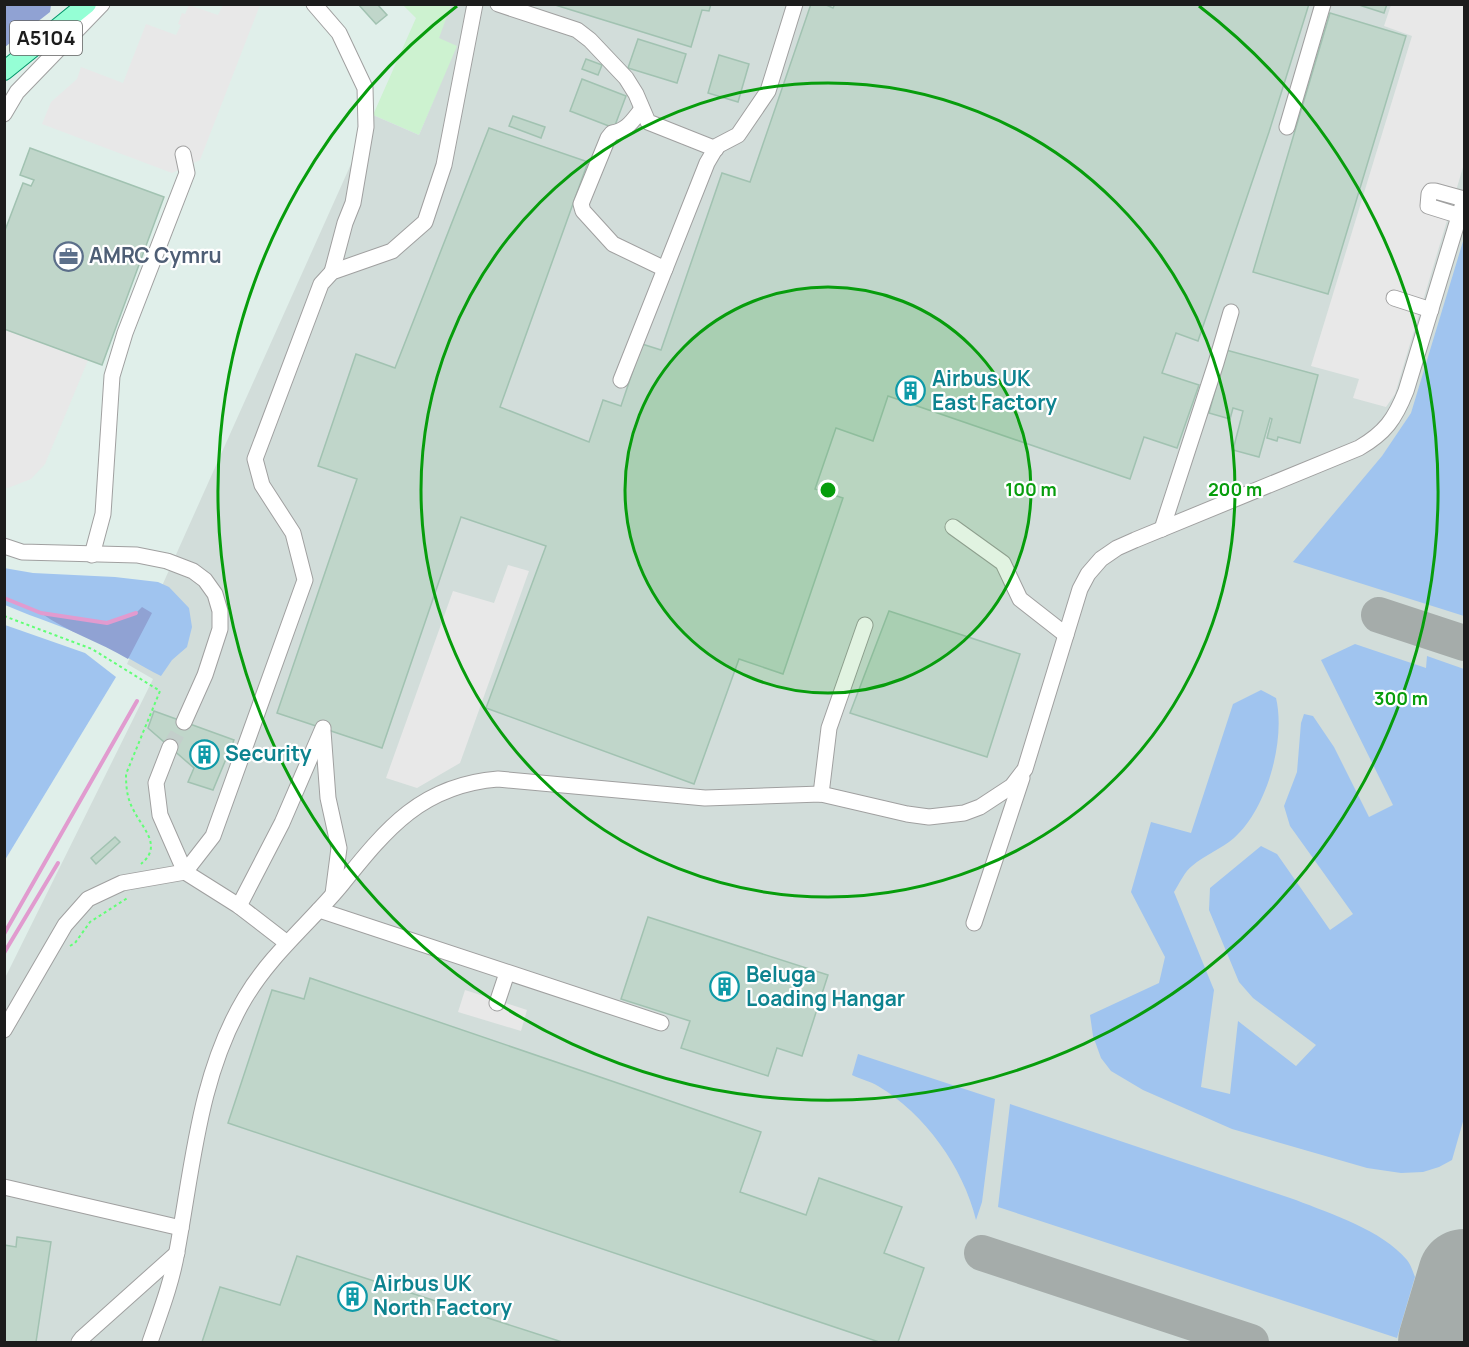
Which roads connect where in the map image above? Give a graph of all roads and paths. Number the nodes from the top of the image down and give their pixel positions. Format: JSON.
{"nodes":[{"id":1,"x":87,"y":4,"type":"edge"},
{"id":2,"x":102,"y":4,"type":"edge"},
{"id":3,"x":314,"y":4,"type":"edge"},
{"id":4,"x":475,"y":4,"type":"edge"},
{"id":5,"x":498,"y":4,"type":"edge"},
{"id":6,"x":795,"y":4,"type":"edge"},
{"id":7,"x":1323,"y":4,"type":"edge"},
{"id":8,"x":4,"y":71,"type":"edge"},
{"id":9,"x":642,"y":109,"type":"junction"},
{"id":10,"x":4,"y":114,"type":"edge"},
{"id":11,"x":1287,"y":126,"type":"dead end"},
{"id":12,"x":716,"y":149,"type":"junction"},
{"id":13,"x":183,"y":154,"type":"dead end"},
{"id":14,"x":1464,"y":200,"type":"edge"},
{"id":15,"x":1460,"y":216,"type":"junction"},
{"id":16,"x":665,"y":269,"type":"junction"},
{"id":17,"x":332,"y":272,"type":"junction"},
{"id":18,"x":1394,"y":298,"type":"dead end"},
{"id":19,"x":1431,"y":309,"type":"junction"},
{"id":20,"x":1231,"y":312,"type":"dead end"},
{"id":21,"x":621,"y":380,"type":"dead end"},
{"id":22,"x":953,"y":527,"type":"dead end"},
{"id":23,"x":1162,"y":529,"type":"junction"},
{"id":24,"x":4,"y":546,"type":"edge"},
{"id":25,"x":92,"y":555,"type":"junction"},
{"id":26,"x":4,"y":616,"type":"edge"},
{"id":27,"x":865,"y":625,"type":"dead end"},
{"id":28,"x":1066,"y":635,"type":"junction"},
{"id":29,"x":184,"y":722,"type":"tunnel mouth"},
{"id":30,"x":170,"y":747,"type":"tunnel mouth"},
{"id":31,"x":1025,"y":769,"type":"junction"},
{"id":32,"x":821,"y":794,"type":"junction"},
{"id":33,"x":185,"y":872,"type":"junction"},
{"id":34,"x":130,"y":882,"type":"junction"},
{"id":35,"x":333,"y":894,"type":"junction"},
{"id":36,"x":239,"y":906,"type":"junction"},
{"id":37,"x":319,"y":910,"type":"junction"},
{"id":38,"x":974,"y":923,"type":"dead end"},
{"id":39,"x":287,"y":943,"type":"junction"},
{"id":40,"x":66,"y":948,"type":"dead end"},
{"id":41,"x":507,"y":973,"type":"junction"},
{"id":42,"x":497,"y":1003,"type":"dead end"},
{"id":43,"x":661,"y":1023,"type":"dead end"},
{"id":44,"x":4,"y":1030,"type":"edge"},
{"id":45,"x":4,"y":1187,"type":"edge"},
{"id":46,"x":181,"y":1228,"type":"junction"},
{"id":47,"x":177,"y":1253,"type":"junction"},
{"id":48,"x":79,"y":1342,"type":"edge"},
{"id":49,"x":150,"y":1342,"type":"edge"}],
"edges":[{"from":1,"to":8,"type":"main road","number":"A5104"},
{"from":2,"to":10,"type":"street"},
{"from":3,"to":17,"type":"street"},
{"from":4,"to":17,"type":"street"},
{"from":5,"to":9,"type":"street"},
{"from":6,"to":12,"type":"street"},
{"from":7,"to":11,"type":"street"},
{"from":9,"to":12,"type":"street"},
{"from":9,"to":16,"type":"street"},
{"from":12,"to":16,"type":"street"},
{"from":13,"to":25,"type":"street"},
{"from":14,"to":15,"type":"street"},
{"from":14,"to":15,"type":"street"},
{"from":15,"to":19,"type":"street"},
{"from":16,"to":21,"type":"street"},
{"from":17,"to":33,"type":"street"},
{"from":18,"to":19,"type":"street"},
{"from":19,"to":23,"type":"street"},
{"from":20,"to":23,"type":"street"},
{"from":22,"to":28,"type":"street"},
{"from":23,"to":28,"type":"street"},
{"from":24,"to":25,"type":"street"},
{"from":25,"to":29,"type":"street"},
{"from":26,"to":34,"type":"path"},
{"from":27,"to":32,"type":"street"},
{"from":28,"to":31,"type":"street"},
{"from":30,"to":33,"type":"street"},
{"from":31,"to":32,"type":"street"},
{"from":31,"to":38,"type":"street"},
{"from":32,"to":35,"type":"street"},
{"from":33,"to":34,"type":"street"},
{"from":33,"to":36,"type":"street"},
{"from":34,"to":40,"type":"path"},
{"from":34,"to":44,"type":"street"},
{"from":35,"to":36,"type":"street"},
{"from":35,"to":37,"type":"street"},
{"from":36,"to":39,"type":"street"},
{"from":37,"to":39,"type":"street"},
{"from":37,"to":41,"type":"street"},
{"from":39,"to":46,"type":"street"},
{"from":41,"to":42,"type":"street"},
{"from":41,"to":43,"type":"street"},
{"from":45,"to":46,"type":"street"},
{"from":46,"to":47,"type":"street"},
{"from":47,"to":48,"type":"street"},
{"from":47,"to":49,"type":"street"}]}
